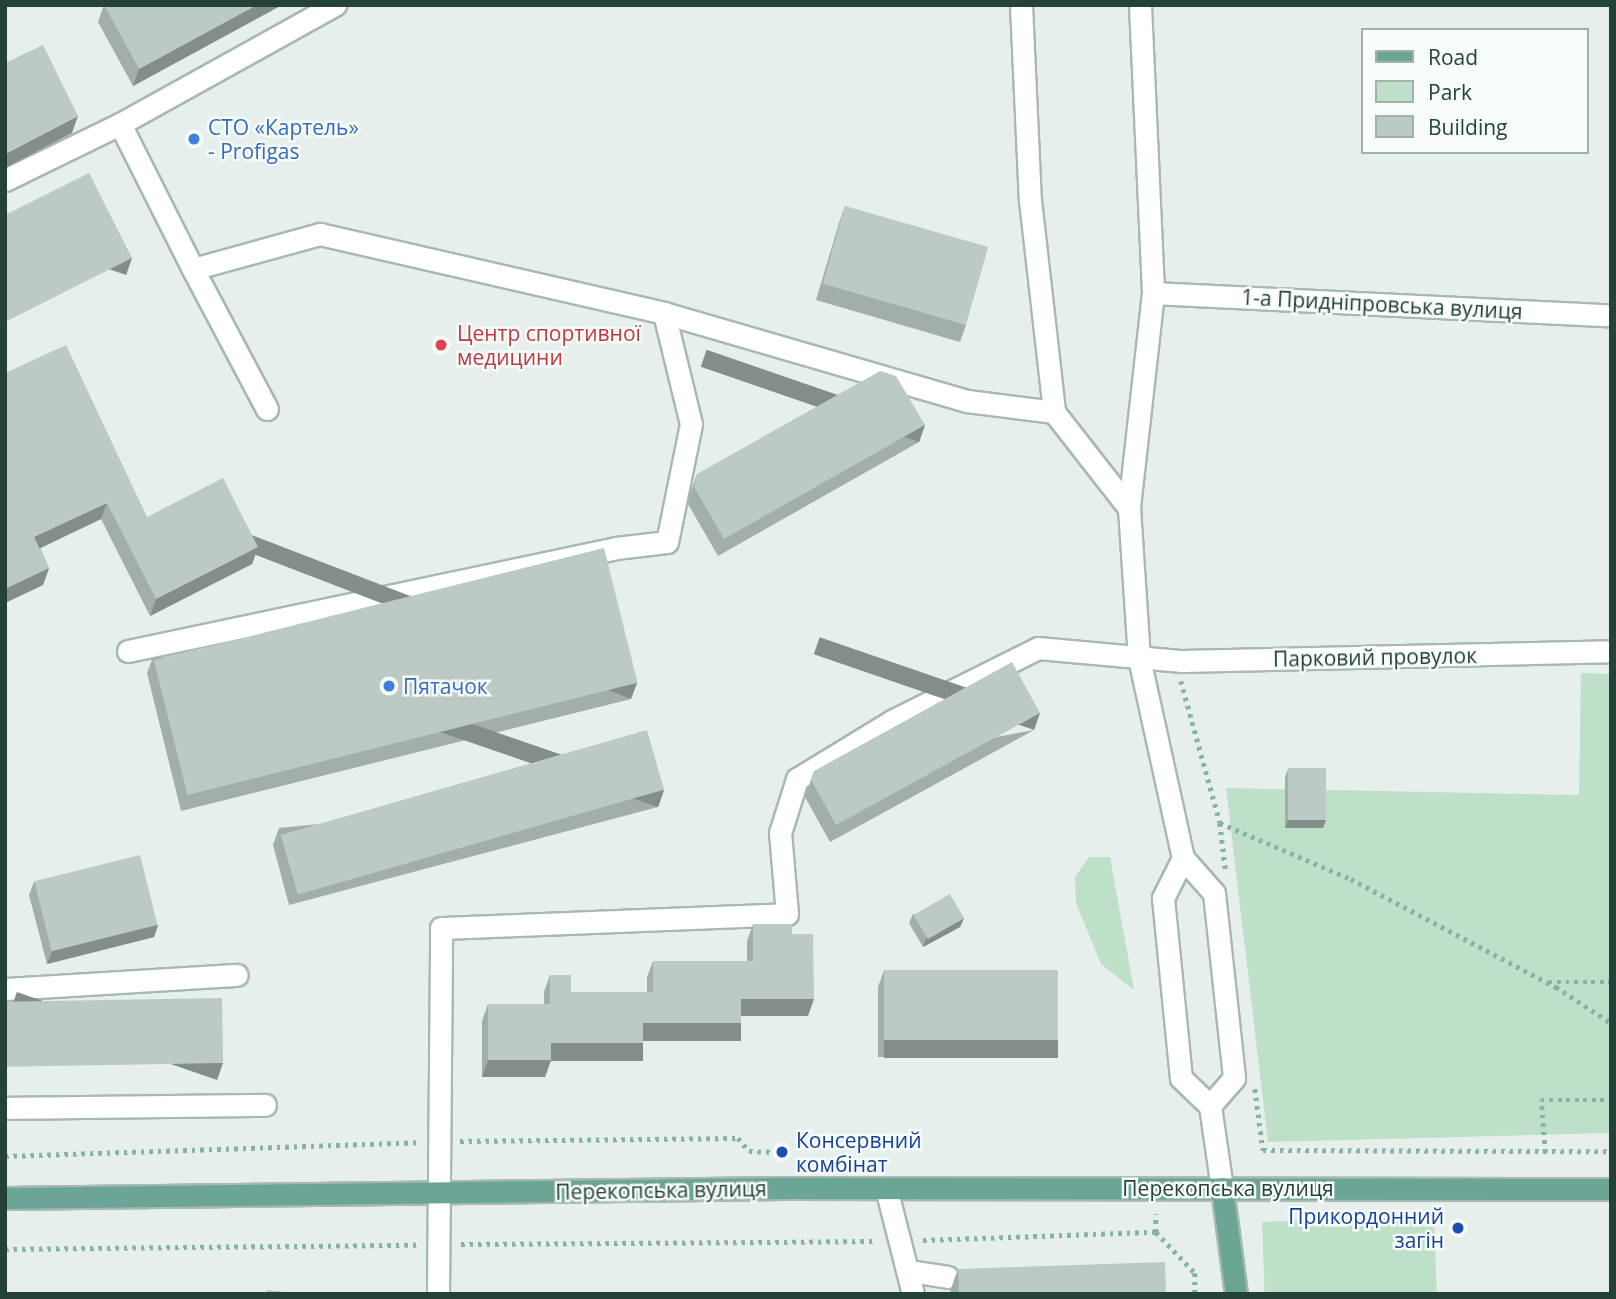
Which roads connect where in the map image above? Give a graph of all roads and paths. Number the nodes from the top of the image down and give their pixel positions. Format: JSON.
{"nodes":[{"id":1,"x":335,"y":5,"type":"edge"},
{"id":2,"x":1021,"y":5,"type":"edge"},
{"id":3,"x":1140,"y":5,"type":"edge"},
{"id":4,"x":120,"y":124,"type":"junction"},
{"id":5,"x":5,"y":180,"type":"edge"},
{"id":6,"x":193,"y":269,"type":"junction"},
{"id":7,"x":1153,"y":293,"type":"junction"},
{"id":8,"x":664,"y":313,"type":"junction"},
{"id":9,"x":1611,"y":315,"type":"edge"},
{"id":10,"x":267,"y":409,"type":"dead end"},
{"id":11,"x":1054,"y":412,"type":"junction"},
{"id":12,"x":1129,"y":508,"type":"junction"},
{"id":13,"x":128,"y":651,"type":"dead end"},
{"id":14,"x":1611,"y":651,"type":"edge"},
{"id":15,"x":1139,"y":659,"type":"junction"},
{"id":16,"x":1182,"y":661,"type":"junction"},
{"id":17,"x":1183,"y":858,"type":"junction"},
{"id":18,"x":237,"y":975,"type":"dead end"},
{"id":19,"x":1548,"y":982,"type":"junction"},
{"id":20,"x":1611,"y":982,"type":"edge"},
{"id":21,"x":5,"y":989,"type":"edge"},
{"id":22,"x":1611,"y":1023,"type":"edge"},
{"id":23,"x":1611,"y":1100,"type":"edge"},
{"id":24,"x":265,"y":1105,"type":"dead end"},
{"id":25,"x":1210,"y":1106,"type":"junction"},
{"id":26,"x":5,"y":1108,"type":"edge"},
{"id":27,"x":439,"y":1142,"type":"junction"},
{"id":28,"x":1263,"y":1150,"type":"dead end"},
{"id":29,"x":1611,"y":1151,"type":"edge"},
{"id":30,"x":782,"y":1152,"type":"dead end"},
{"id":31,"x":1545,"y":1152,"type":"junction"},
{"id":32,"x":5,"y":1156,"type":"edge"},
{"id":33,"x":886,"y":1188,"type":"junction"},
{"id":34,"x":1222,"y":1188,"type":"junction"},
{"id":35,"x":1611,"y":1189,"type":"edge"},
{"id":36,"x":439,"y":1195,"type":"junction"},
{"id":37,"x":5,"y":1198,"type":"edge"},
{"id":38,"x":1155,"y":1214,"type":"dead end"},
{"id":39,"x":1156,"y":1232,"type":"junction"},
{"id":40,"x":901,"y":1240,"type":"junction"},
{"id":41,"x":438,"y":1245,"type":"junction"},
{"id":42,"x":5,"y":1249,"type":"edge"},
{"id":43,"x":910,"y":1271,"type":"junction"},
{"id":44,"x":948,"y":1277,"type":"dead end"},
{"id":45,"x":438,"y":1294,"type":"edge"},
{"id":46,"x":914,"y":1294,"type":"edge"},
{"id":47,"x":1195,"y":1294,"type":"edge"},
{"id":48,"x":1236,"y":1294,"type":"edge"}],
"edges":[{"from":1,"to":4,"type":"street"},
{"from":2,"to":11,"type":"street"},
{"from":3,"to":7,"type":"street"},
{"from":4,"to":5,"type":"street"},
{"from":4,"to":6,"type":"street"},
{"from":6,"to":8,"type":"street"},
{"from":6,"to":10,"type":"street"},
{"from":7,"to":9,"type":"street","name":"1-а Придніпровська вулиця"},
{"from":7,"to":12,"type":"street"},
{"from":8,"to":11,"type":"street"},
{"from":8,"to":13,"type":"street"},
{"from":11,"to":12,"type":"street"},
{"from":12,"to":15,"type":"street"},
{"from":14,"to":16,"type":"street","name":"Парковий провулок"},
{"from":15,"to":16,"type":"street","name":"Парковий провулок"},
{"from":15,"to":17,"type":"street"},
{"from":15,"to":27,"type":"street","name":"Парковий провулок"},
{"from":16,"to":19,"type":"path"},
{"from":17,"to":25,"type":"street"},
{"from":17,"to":25,"type":"street"},
{"from":18,"to":21,"type":"street"},
{"from":19,"to":20,"type":"path"},
{"from":19,"to":22,"type":"path"},
{"from":23,"to":31,"type":"path"},
{"from":24,"to":26,"type":"street"},
{"from":25,"to":34,"type":"street"},
{"from":27,"to":30,"type":"path"},
{"from":27,"to":32,"type":"path"},
{"from":27,"to":36,"type":"street"},
{"from":28,"to":31,"type":"path"},
{"from":29,"to":31,"type":"path"},
{"from":33,"to":34,"type":"main road","name":"Перекопська вулиця"},
{"from":33,"to":36,"type":"main road","name":"Перекопська вулиця"},
{"from":33,"to":40,"type":"street"},
{"from":34,"to":35,"type":"main road","name":"Перекопська вулиця"},
{"from":34,"to":48,"type":"main road"},
{"from":36,"to":37,"type":"main road","name":"Перекопська вулиця"},
{"from":36,"to":41,"type":"street"},
{"from":38,"to":39,"type":"path"},
{"from":39,"to":40,"type":"path"},
{"from":39,"to":47,"type":"path"},
{"from":40,"to":41,"type":"path"},
{"from":40,"to":43,"type":"street"},
{"from":41,"to":42,"type":"path"},
{"from":41,"to":45,"type":"street"},
{"from":43,"to":44,"type":"street"},
{"from":43,"to":46,"type":"street"}]}
